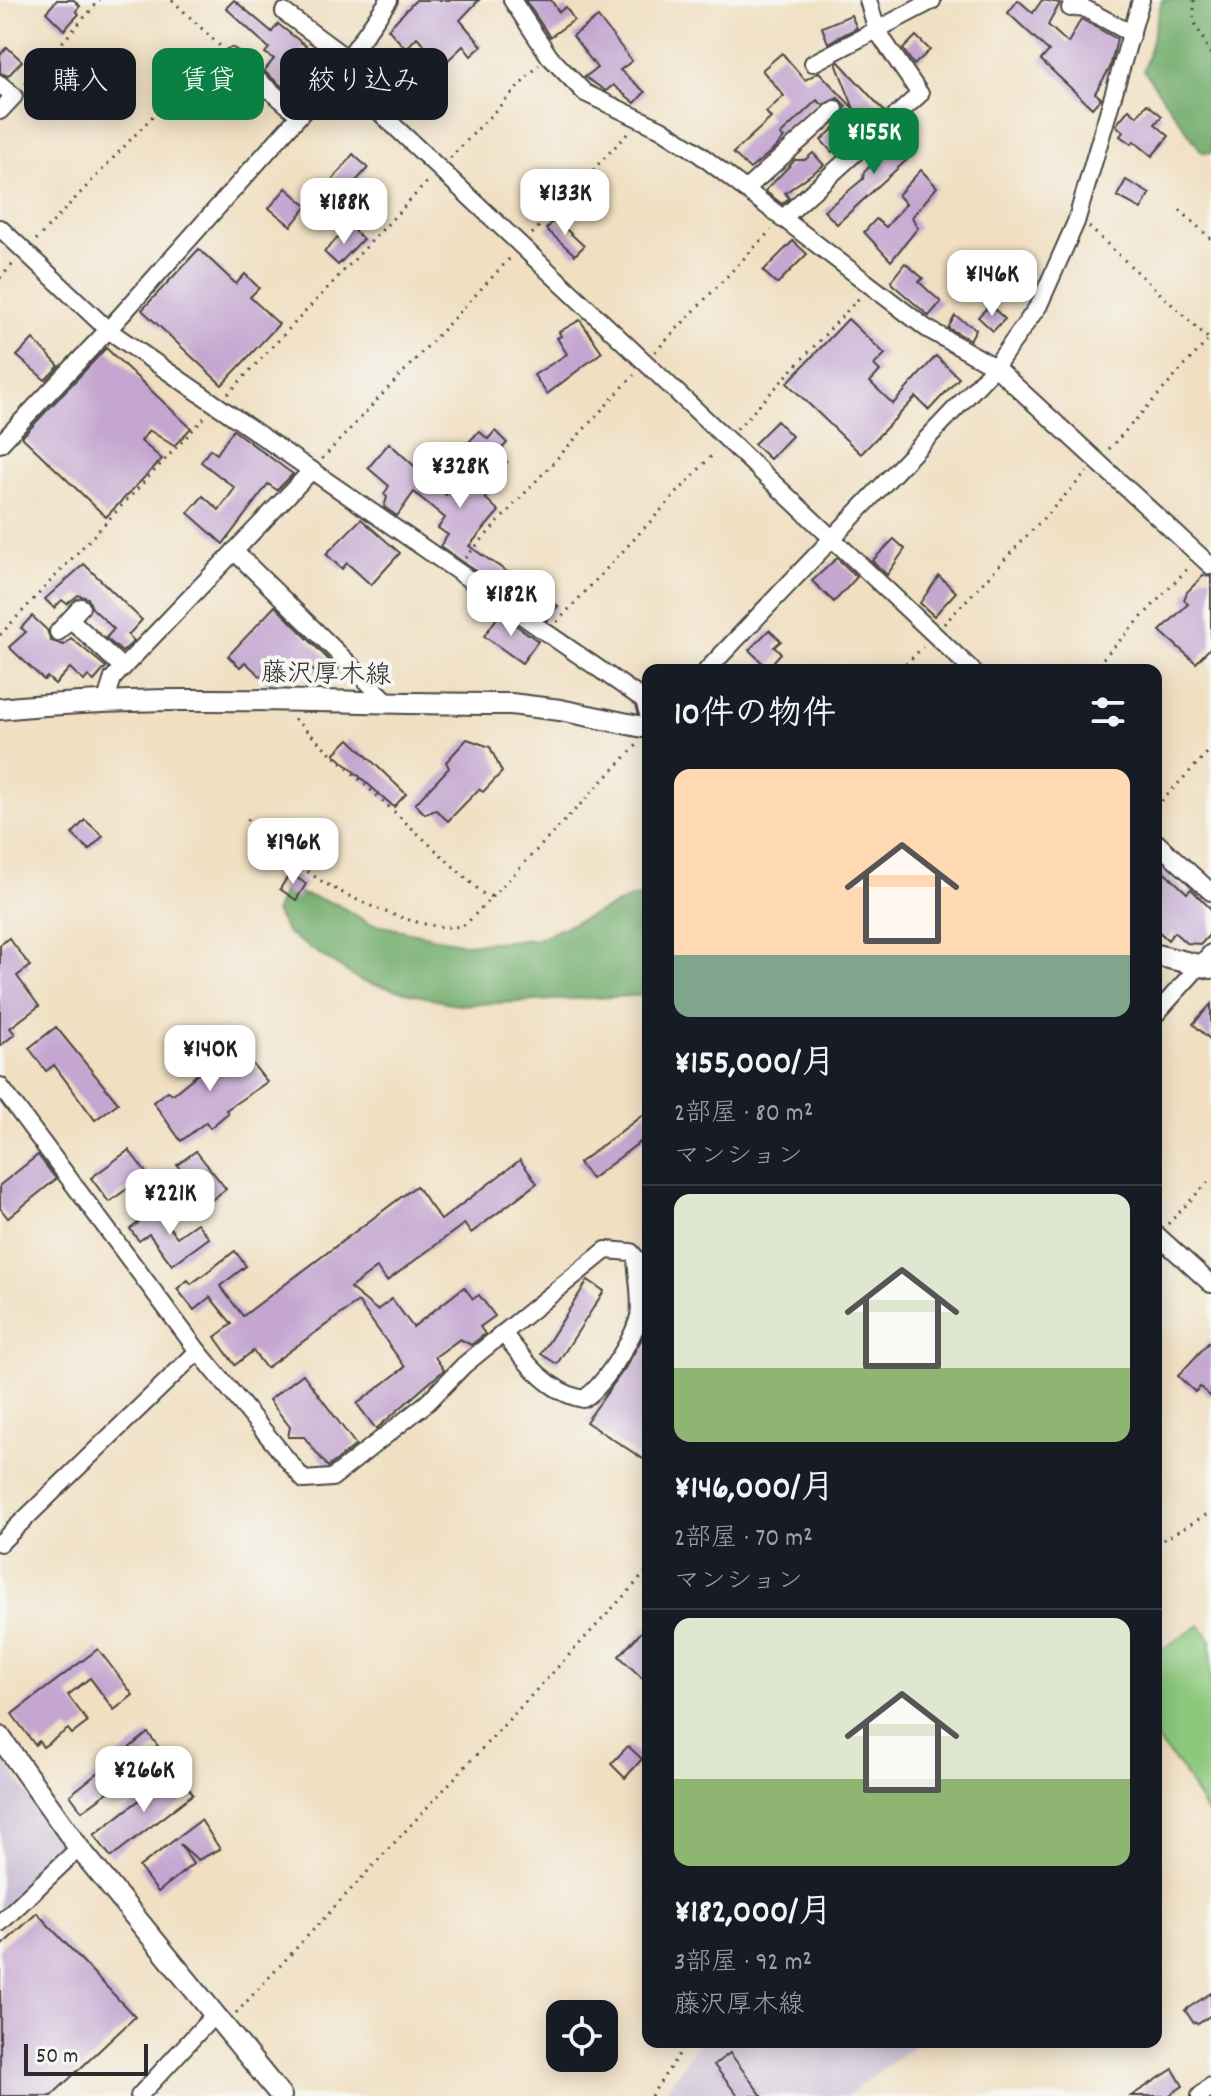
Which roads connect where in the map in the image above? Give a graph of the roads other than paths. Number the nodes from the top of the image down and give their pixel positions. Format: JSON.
{"nodes":[{"id":1,"x":389,"y":0,"type":"edge"},
{"id":2,"x":512,"y":0,"type":"edge"},
{"id":3,"x":868,"y":0,"type":"edge"},
{"id":4,"x":1141,"y":0,"type":"edge"},
{"id":5,"x":932,"y":1,"type":"edge"},
{"id":6,"x":1070,"y":8,"type":"dead end"},
{"id":7,"x":284,"y":12,"type":"dead end"},
{"id":8,"x":877,"y":31,"type":"junction"},
{"id":9,"x":1132,"y":34,"type":"junction"},
{"id":10,"x":325,"y":48,"type":"edge"},
{"id":11,"x":356,"y":48,"type":"edge"},
{"id":12,"x":813,"y":63,"type":"dead end"},
{"id":13,"x":0,"y":84,"type":"edge"},
{"id":14,"x":264,"y":85,"type":"edge"},
{"id":15,"x":280,"y":99,"type":"edge"},
{"id":16,"x":835,"y":109,"type":"dead end"},
{"id":17,"x":0,"y":111,"type":"edge"},
{"id":18,"x":295,"y":120,"type":"edge"},
{"id":19,"x":395,"y":120,"type":"edge"},
{"id":20,"x":745,"y":190,"type":"junction"},
{"id":21,"x":782,"y":219,"type":"junction"},
{"id":22,"x":0,"y":228,"type":"edge"},
{"id":23,"x":108,"y":330,"type":"junction"},
{"id":24,"x":995,"y":367,"type":"junction"},
{"id":25,"x":0,"y":444,"type":"edge"},
{"id":26,"x":312,"y":470,"type":"junction"},
{"id":27,"x":831,"y":537,"type":"junction"},
{"id":28,"x":234,"y":551,"type":"junction"},
{"id":29,"x":1206,"y":561,"type":"edge"},
{"id":30,"x":58,"y":632,"type":"dead end"},
{"id":31,"x":713,"y":664,"type":"edge"},
{"id":32,"x":965,"y":664,"type":"edge"},
{"id":33,"x":123,"y":668,"type":"junction"},
{"id":34,"x":642,"y":699,"type":"edge"},
{"id":35,"x":106,"y":700,"type":"junction"},
{"id":36,"x":390,"y":704,"type":"junction"},
{"id":37,"x":0,"y":709,"type":"edge"},
{"id":38,"x":642,"y":736,"type":"edge"},
{"id":39,"x":1162,"y":847,"type":"edge"},
{"id":40,"x":1211,"y":892,"type":"edge"},
{"id":41,"x":1162,"y":956,"type":"edge"},
{"id":42,"x":1207,"y":963,"type":"edge"},
{"id":43,"x":1162,"y":1008,"type":"edge"},
{"id":44,"x":0,"y":1086,"type":"edge"},
{"id":45,"x":1162,"y":1240,"type":"edge"},
{"id":46,"x":1211,"y":1284,"type":"edge"},
{"id":47,"x":503,"y":1333,"type":"junction"},
{"id":48,"x":198,"y":1351,"type":"junction"},
{"id":49,"x":0,"y":1543,"type":"edge"},
{"id":50,"x":0,"y":1737,"type":"edge"},
{"id":51,"x":79,"y":1848,"type":"junction"},
{"id":52,"x":0,"y":1923,"type":"edge"},
{"id":53,"x":218,"y":2021,"type":"junction"},
{"id":54,"x":1211,"y":2086,"type":"edge"},
{"id":55,"x":139,"y":2096,"type":"edge"},
{"id":56,"x":281,"y":2096,"type":"edge"},
{"id":57,"x":1200,"y":2096,"type":"edge"}],
"edges":[{"from":1,"to":11,"type":"street"},
{"from":2,"to":20,"type":"street"},
{"from":3,"to":8,"type":"street"},
{"from":4,"to":9,"type":"street"},
{"from":5,"to":8,"type":"street"},
{"from":6,"to":9,"type":"street"},
{"from":7,"to":10,"type":"street"},
{"from":8,"to":12,"type":"street"},
{"from":8,"to":21,"type":"street"},
{"from":9,"to":24,"type":"street"},
{"from":13,"to":17,"type":"street"},
{"from":14,"to":15,"type":"street"},
{"from":16,"to":20,"type":"street"},
{"from":18,"to":23,"type":"street"},
{"from":19,"to":27,"type":"street"},
{"from":20,"to":21,"type":"street"},
{"from":21,"to":24,"type":"street"},
{"from":22,"to":23,"type":"street"},
{"from":23,"to":25,"type":"street"},
{"from":23,"to":26,"type":"street"},
{"from":24,"to":27,"type":"street"},
{"from":24,"to":29,"type":"street"},
{"from":26,"to":28,"type":"street"},
{"from":26,"to":34,"type":"street"},
{"from":27,"to":31,"type":"street"},
{"from":27,"to":32,"type":"street"},
{"from":28,"to":33,"type":"street"},
{"from":28,"to":36,"type":"street"},
{"from":30,"to":33,"type":"street"},
{"from":33,"to":35,"type":"street"},
{"from":35,"to":36,"type":"main road","name":"藤沢厚木線"},
{"from":35,"to":37,"type":"main road","name":"藤沢厚木線"},
{"from":36,"to":38,"type":"main road","name":"藤沢厚木線"},
{"from":39,"to":40,"type":"street"},
{"from":41,"to":42,"type":"main road"},
{"from":42,"to":43,"type":"street"},
{"from":44,"to":48,"type":"street"},
{"from":45,"to":46,"type":"street"},
{"from":47,"to":47,"type":"street"},
{"from":47,"to":48,"type":"street"},
{"from":48,"to":49,"type":"street"},
{"from":50,"to":51,"type":"main road"},
{"from":51,"to":52,"type":"street"},
{"from":51,"to":53,"type":"main road"},
{"from":53,"to":55,"type":"street"},
{"from":53,"to":56,"type":"main road"},
{"from":54,"to":57,"type":"street"}]}
